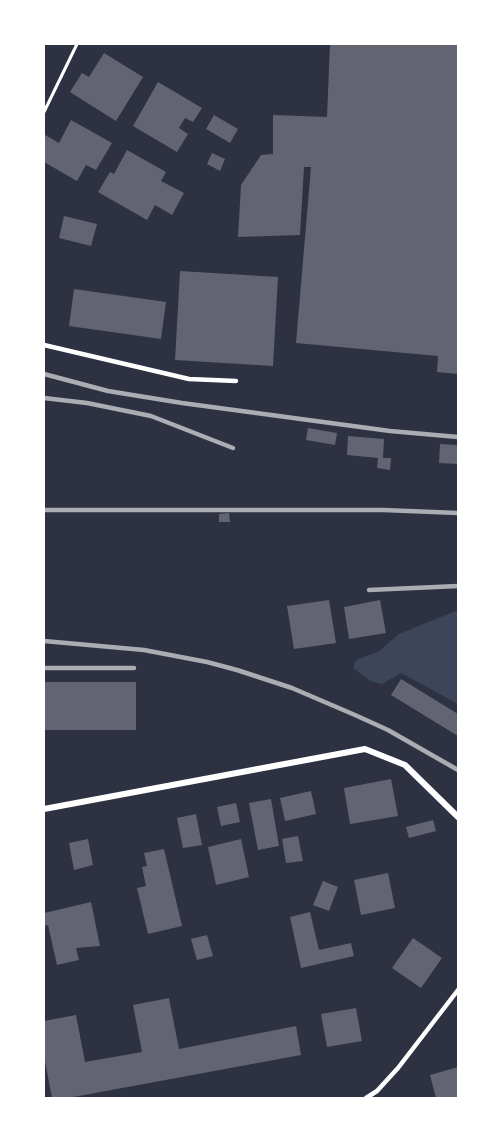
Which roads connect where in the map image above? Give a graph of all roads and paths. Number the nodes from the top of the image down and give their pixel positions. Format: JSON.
{"nodes":[{"id":1,"x":77,"y":44,"type":"edge"},
{"id":2,"x":44,"y":112,"type":"edge"},
{"id":3,"x":44,"y":345,"type":"edge"},
{"id":4,"x":236,"y":381,"type":"dead end"},
{"id":5,"x":44,"y":809,"type":"edge"},
{"id":6,"x":459,"y":818,"type":"edge"},
{"id":7,"x":459,"y":990,"type":"edge"},
{"id":8,"x":366,"y":1098,"type":"edge"}],
"edges":[{"from":1,"to":2,"type":"path"},
{"from":3,"to":4,"type":"lane"},
{"from":5,"to":6,"type":"street"},
{"from":7,"to":8,"type":"lane"}]}
